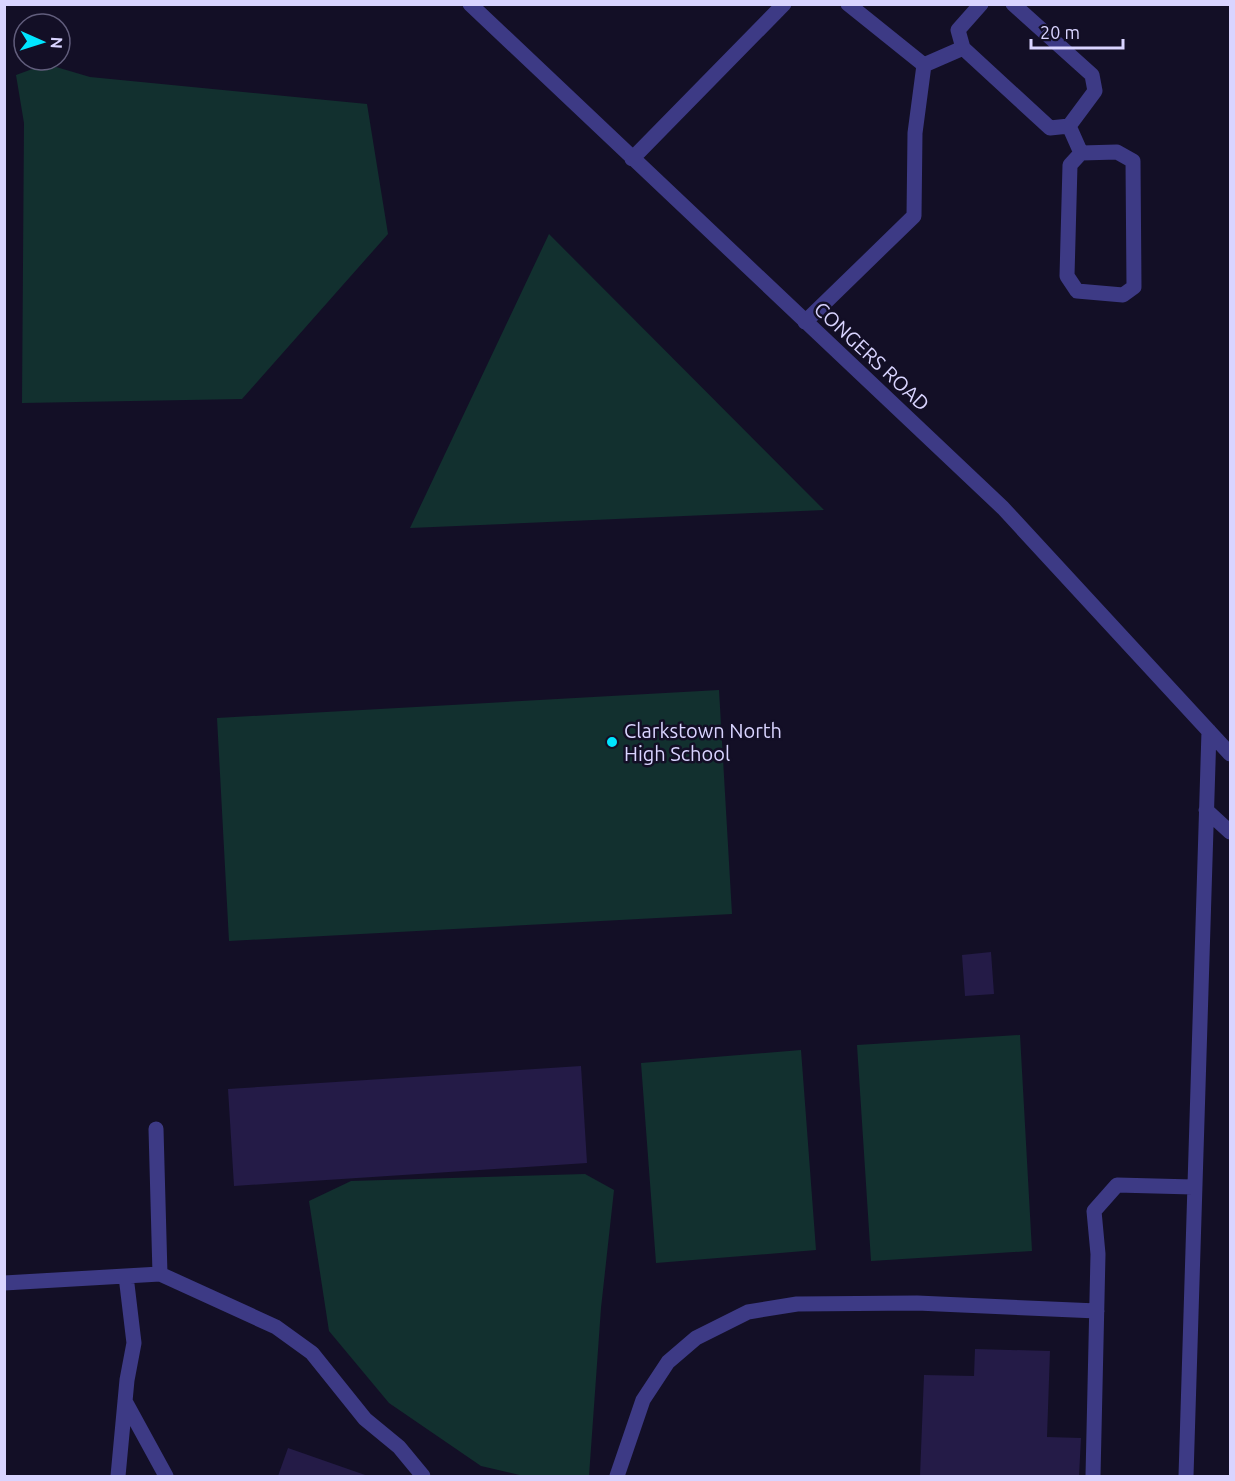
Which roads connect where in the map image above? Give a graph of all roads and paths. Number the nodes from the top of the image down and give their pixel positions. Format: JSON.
{"nodes":[{"id":1,"x":470,"y":4,"type":"edge"},
{"id":2,"x":784,"y":4,"type":"edge"},
{"id":3,"x":848,"y":4,"type":"edge"},
{"id":4,"x":981,"y":4,"type":"edge"},
{"id":5,"x":1013,"y":4,"type":"edge"},
{"id":6,"x":963,"y":48,"type":"junction"},
{"id":7,"x":924,"y":64,"type":"junction"},
{"id":8,"x":1069,"y":126,"type":"junction"},
{"id":9,"x":1081,"y":153,"type":"junction"},
{"id":10,"x":632,"y":159,"type":"junction"},
{"id":11,"x":805,"y":322,"type":"junction"},
{"id":12,"x":1209,"y":731,"type":"junction"},
{"id":13,"x":1230,"y":754,"type":"edge"},
{"id":14,"x":1206,"y":810,"type":"junction"},
{"id":15,"x":1230,"y":832,"type":"edge"},
{"id":16,"x":156,"y":1129,"type":"dead end"},
{"id":17,"x":1193,"y":1187,"type":"junction"},
{"id":18,"x":160,"y":1274,"type":"junction"},
{"id":19,"x":126,"y":1276,"type":"junction"},
{"id":20,"x":4,"y":1283,"type":"edge"},
{"id":21,"x":1097,"y":1311,"type":"junction"},
{"id":22,"x":125,"y":1401,"type":"junction"},
{"id":23,"x":118,"y":1476,"type":"edge"},
{"id":24,"x":166,"y":1476,"type":"edge"},
{"id":25,"x":423,"y":1476,"type":"edge"},
{"id":26,"x":617,"y":1476,"type":"edge"},
{"id":27,"x":1093,"y":1476,"type":"edge"},
{"id":28,"x":1186,"y":1476,"type":"edge"}],
"edges":[{"from":1,"to":10,"type":"street","name":"CONGERS ROAD"},
{"from":2,"to":10,"type":"street"},
{"from":3,"to":7,"type":"street"},
{"from":4,"to":6,"type":"street"},
{"from":5,"to":8,"type":"street"},
{"from":6,"to":7,"type":"street"},
{"from":6,"to":8,"type":"street"},
{"from":7,"to":11,"type":"street"},
{"from":8,"to":9,"type":"street"},
{"from":9,"to":9,"type":"street"},
{"from":10,"to":11,"type":"street","name":"CONGERS ROAD"},
{"from":11,"to":12,"type":"street","name":"CONGERS ROAD"},
{"from":12,"to":13,"type":"street","name":"CONGERS ROAD"},
{"from":12,"to":14,"type":"street"},
{"from":14,"to":15,"type":"street"},
{"from":14,"to":17,"type":"street"},
{"from":16,"to":18,"type":"street"},
{"from":17,"to":21,"type":"street"},
{"from":17,"to":28,"type":"street"},
{"from":18,"to":19,"type":"street"},
{"from":18,"to":25,"type":"street"},
{"from":19,"to":20,"type":"street"},
{"from":19,"to":22,"type":"street"},
{"from":21,"to":26,"type":"street"},
{"from":21,"to":27,"type":"street"},
{"from":22,"to":23,"type":"street"},
{"from":22,"to":24,"type":"street"}]}
